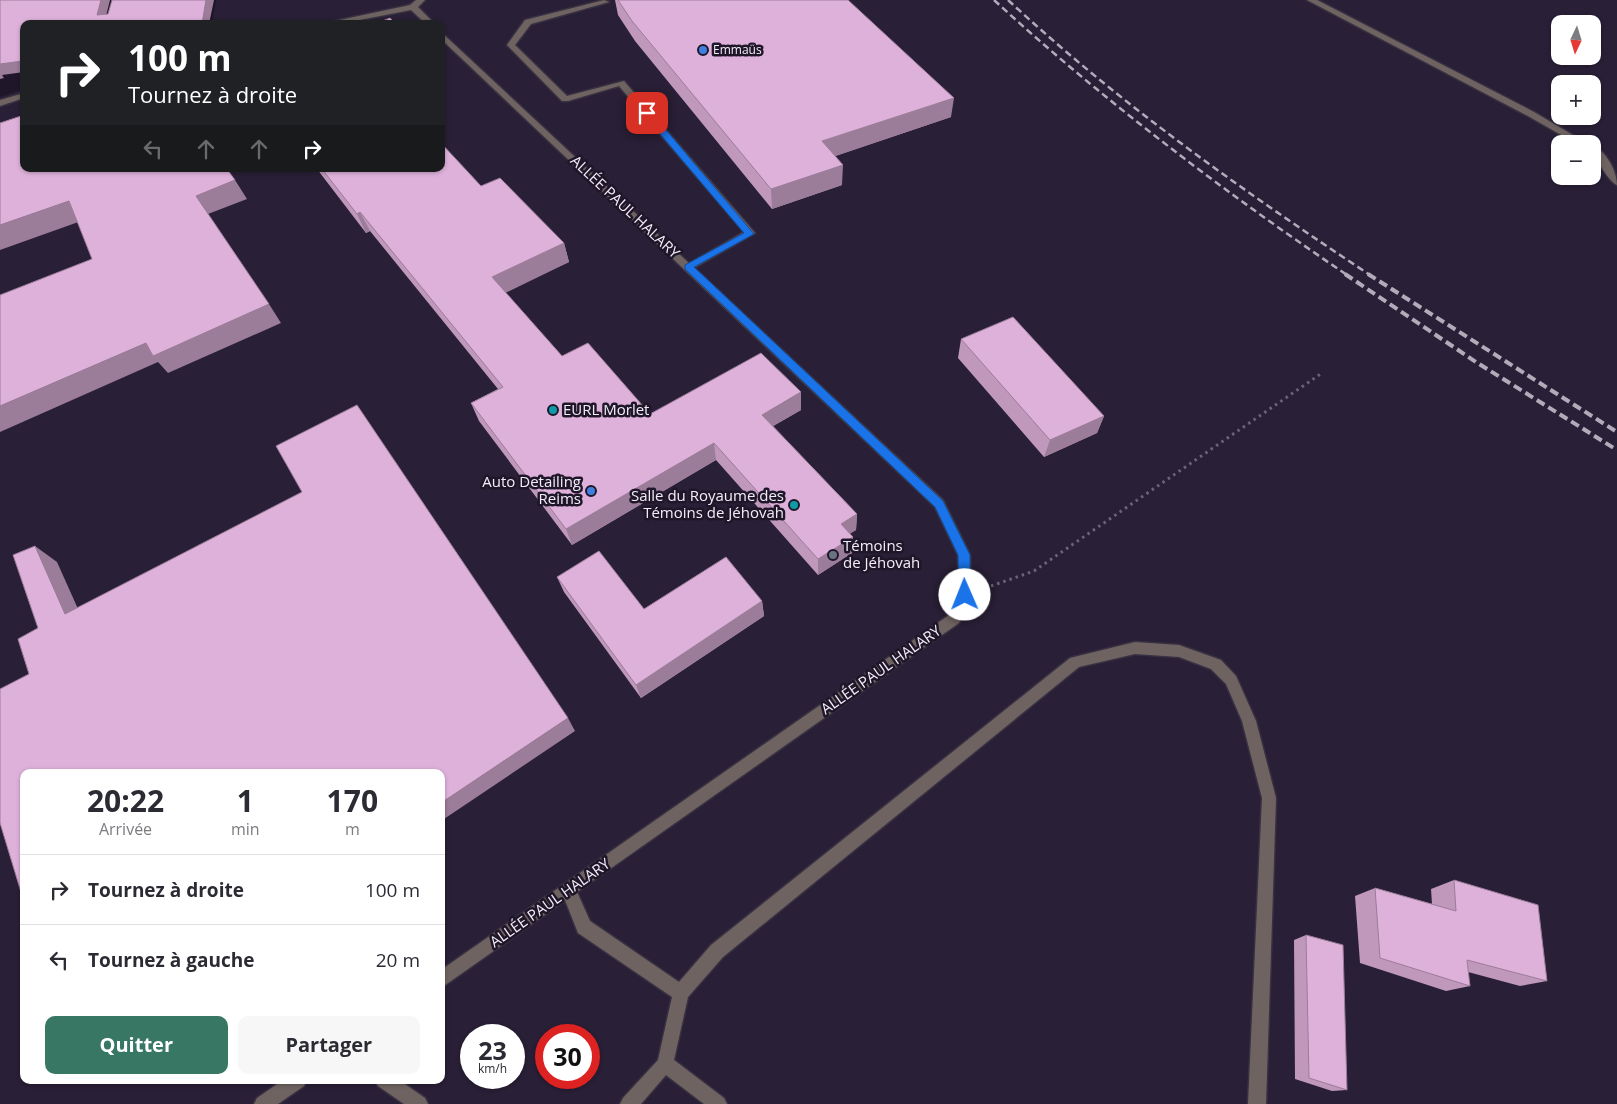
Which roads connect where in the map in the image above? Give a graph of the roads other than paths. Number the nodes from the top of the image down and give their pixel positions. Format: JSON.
{"nodes":[{"id":1,"x":421,"y":0,"type":"edge"},
{"id":2,"x":1311,"y":0,"type":"edge"},
{"id":3,"x":605,"y":2,"type":"dead end"},
{"id":4,"x":413,"y":7,"type":"junction"},
{"id":5,"x":345,"y":20,"type":"edge"},
{"id":6,"x":427,"y":20,"type":"edge"},
{"id":7,"x":445,"y":38,"type":"edge"},
{"id":8,"x":20,"y":96,"type":"edge"},
{"id":9,"x":0,"y":103,"type":"edge"},
{"id":10,"x":1568,"y":135,"type":"edge"},
{"id":11,"x":1601,"y":156,"type":"edge"},
{"id":12,"x":1617,"y":182,"type":"edge"},
{"id":13,"x":688,"y":267,"type":"junction"},
{"id":14,"x":569,"y":890,"type":"junction"},
{"id":15,"x":445,"y":977,"type":"edge"},
{"id":16,"x":680,"y":993,"type":"junction"},
{"id":17,"x":665,"y":1064,"type":"junction"},
{"id":18,"x":292,"y":1084,"type":"edge"},
{"id":19,"x":390,"y":1084,"type":"edge"},
{"id":20,"x":263,"y":1104,"type":"edge"},
{"id":21,"x":419,"y":1104,"type":"edge"},
{"id":22,"x":629,"y":1104,"type":"edge"},
{"id":23,"x":718,"y":1104,"type":"edge"},
{"id":24,"x":1257,"y":1104,"type":"edge"}],
"edges":[{"from":1,"to":4,"type":"street"},
{"from":2,"to":10,"type":"street"},
{"from":3,"to":13,"type":"street"},
{"from":4,"to":5,"type":"street"},
{"from":4,"to":6,"type":"street"},
{"from":7,"to":13,"type":"street","name":"ALLÉE PAUL HALARY"},
{"from":8,"to":9,"type":"street"},
{"from":11,"to":12,"type":"street"},
{"from":13,"to":14,"type":"street","name":"ALLÉE PAUL HALARY"},
{"from":14,"to":15,"type":"street","name":"ALLÉE PAUL HALARY"},
{"from":14,"to":16,"type":"street"},
{"from":16,"to":17,"type":"street"},
{"from":16,"to":24,"type":"street"},
{"from":17,"to":22,"type":"street"},
{"from":17,"to":23,"type":"street"},
{"from":18,"to":20,"type":"street"},
{"from":19,"to":21,"type":"street"}]}
